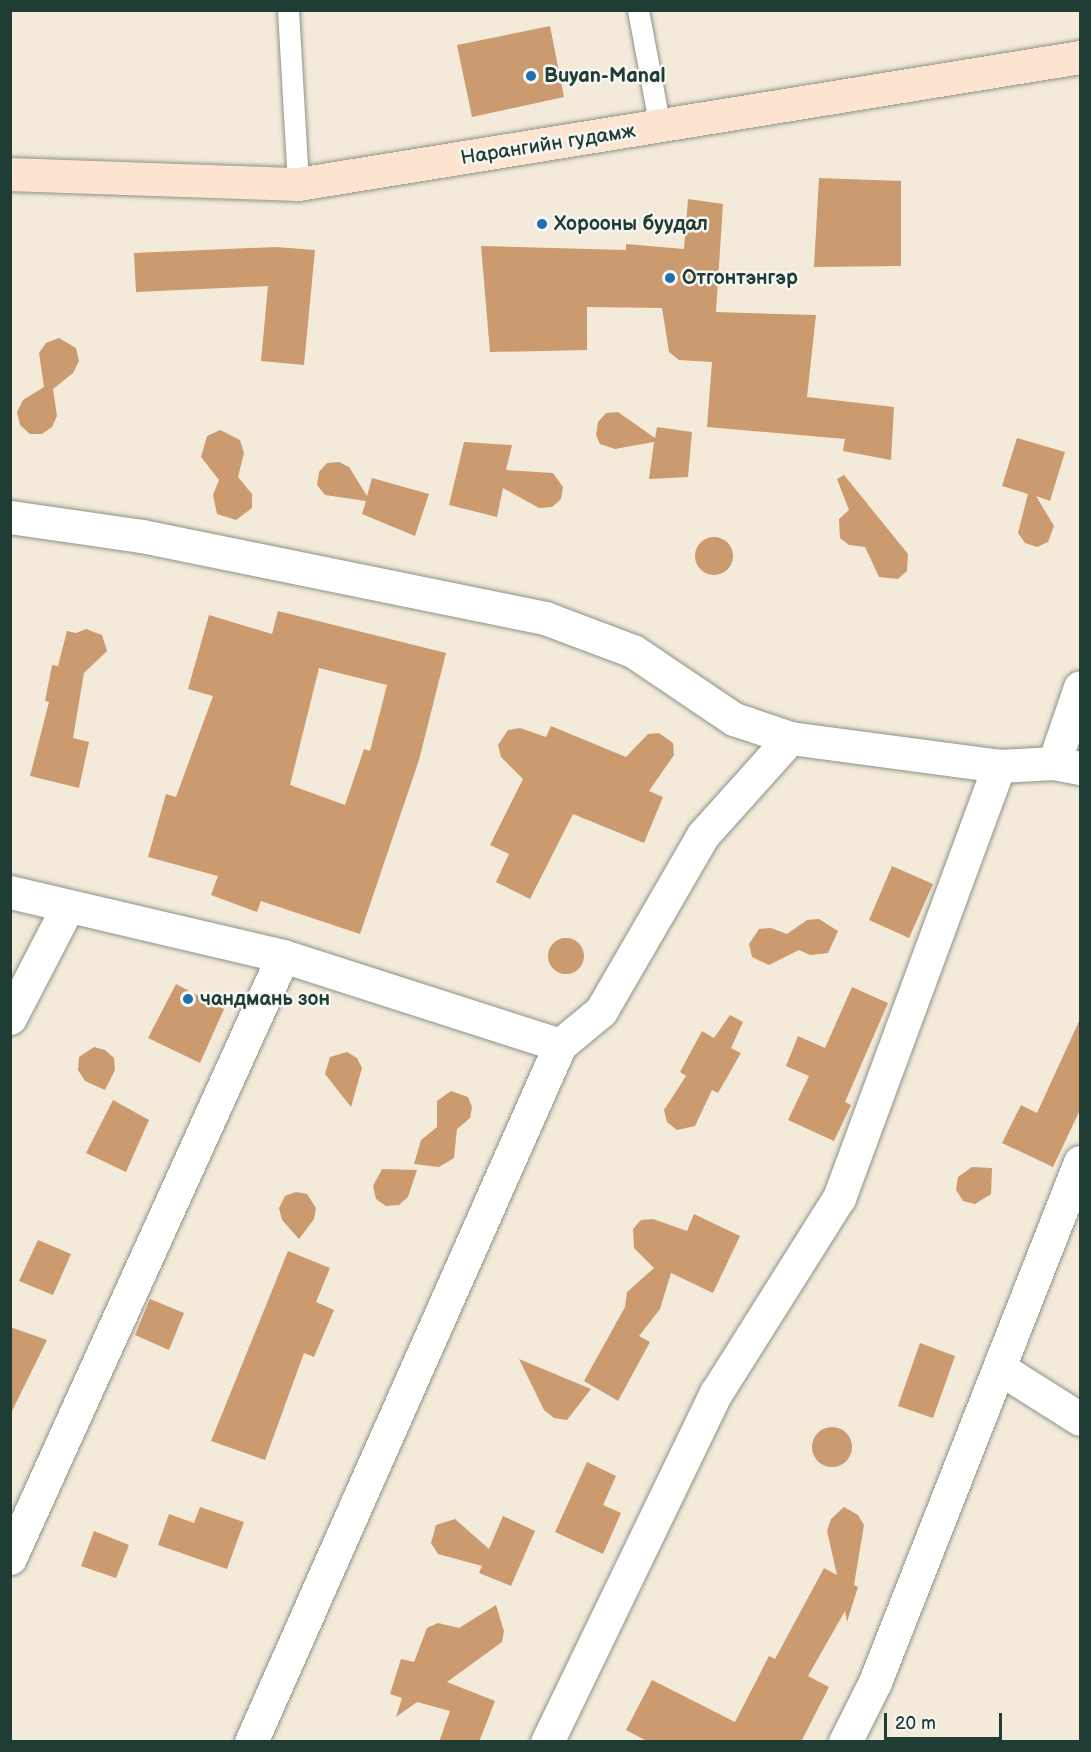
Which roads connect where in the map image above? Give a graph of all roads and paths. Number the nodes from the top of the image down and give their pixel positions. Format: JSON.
{"nodes":[{"id":1,"x":288,"y":10,"type":"edge"},
{"id":2,"x":638,"y":10,"type":"edge"},
{"id":3,"x":1080,"y":57,"type":"edge"},
{"id":4,"x":660,"y":127,"type":"junction"},
{"id":5,"x":10,"y":174,"type":"edge"},
{"id":6,"x":298,"y":184,"type":"junction"},
{"id":7,"x":10,"y":517,"type":"edge"},
{"id":8,"x":1080,"y":687,"type":"edge"},
{"id":9,"x":790,"y":738,"type":"junction"},
{"id":10,"x":1067,"y":765,"type":"edge"},
{"id":11,"x":999,"y":766,"type":"junction"},
{"id":12,"x":10,"y":892,"type":"edge"},
{"id":13,"x":68,"y":906,"type":"junction"},
{"id":14,"x":283,"y":956,"type":"junction"},
{"id":15,"x":10,"y":1018,"type":"edge"},
{"id":16,"x":560,"y":1046,"type":"junction"},
{"id":17,"x":1080,"y":1162,"type":"edge"},
{"id":18,"x":1001,"y":1369,"type":"junction"},
{"id":19,"x":1080,"y":1419,"type":"edge"},
{"id":20,"x":10,"y":1557,"type":"edge"},
{"id":21,"x":251,"y":1742,"type":"edge"},
{"id":22,"x":547,"y":1742,"type":"edge"},
{"id":23,"x":845,"y":1742,"type":"edge"}],
"edges":[{"from":1,"to":6,"type":"lane"},
{"from":2,"to":4,"type":"lane"},
{"from":3,"to":4,"type":"main road","name":"Нарангийн гудамж"},
{"from":4,"to":6,"type":"main road","name":"Нарангийн гудамж"},
{"from":5,"to":6,"type":"main road","name":"Нарангийн гудамж"},
{"from":7,"to":9,"type":"street"},
{"from":8,"to":10,"type":"street"},
{"from":9,"to":11,"type":"street"},
{"from":9,"to":16,"type":"street"},
{"from":10,"to":11,"type":"street"},
{"from":11,"to":22,"type":"street"},
{"from":12,"to":13,"type":"street"},
{"from":13,"to":14,"type":"street"},
{"from":13,"to":15,"type":"street"},
{"from":14,"to":16,"type":"street"},
{"from":14,"to":20,"type":"street"},
{"from":16,"to":21,"type":"street"},
{"from":17,"to":18,"type":"street"},
{"from":18,"to":19,"type":"street"},
{"from":18,"to":23,"type":"street"}]}
